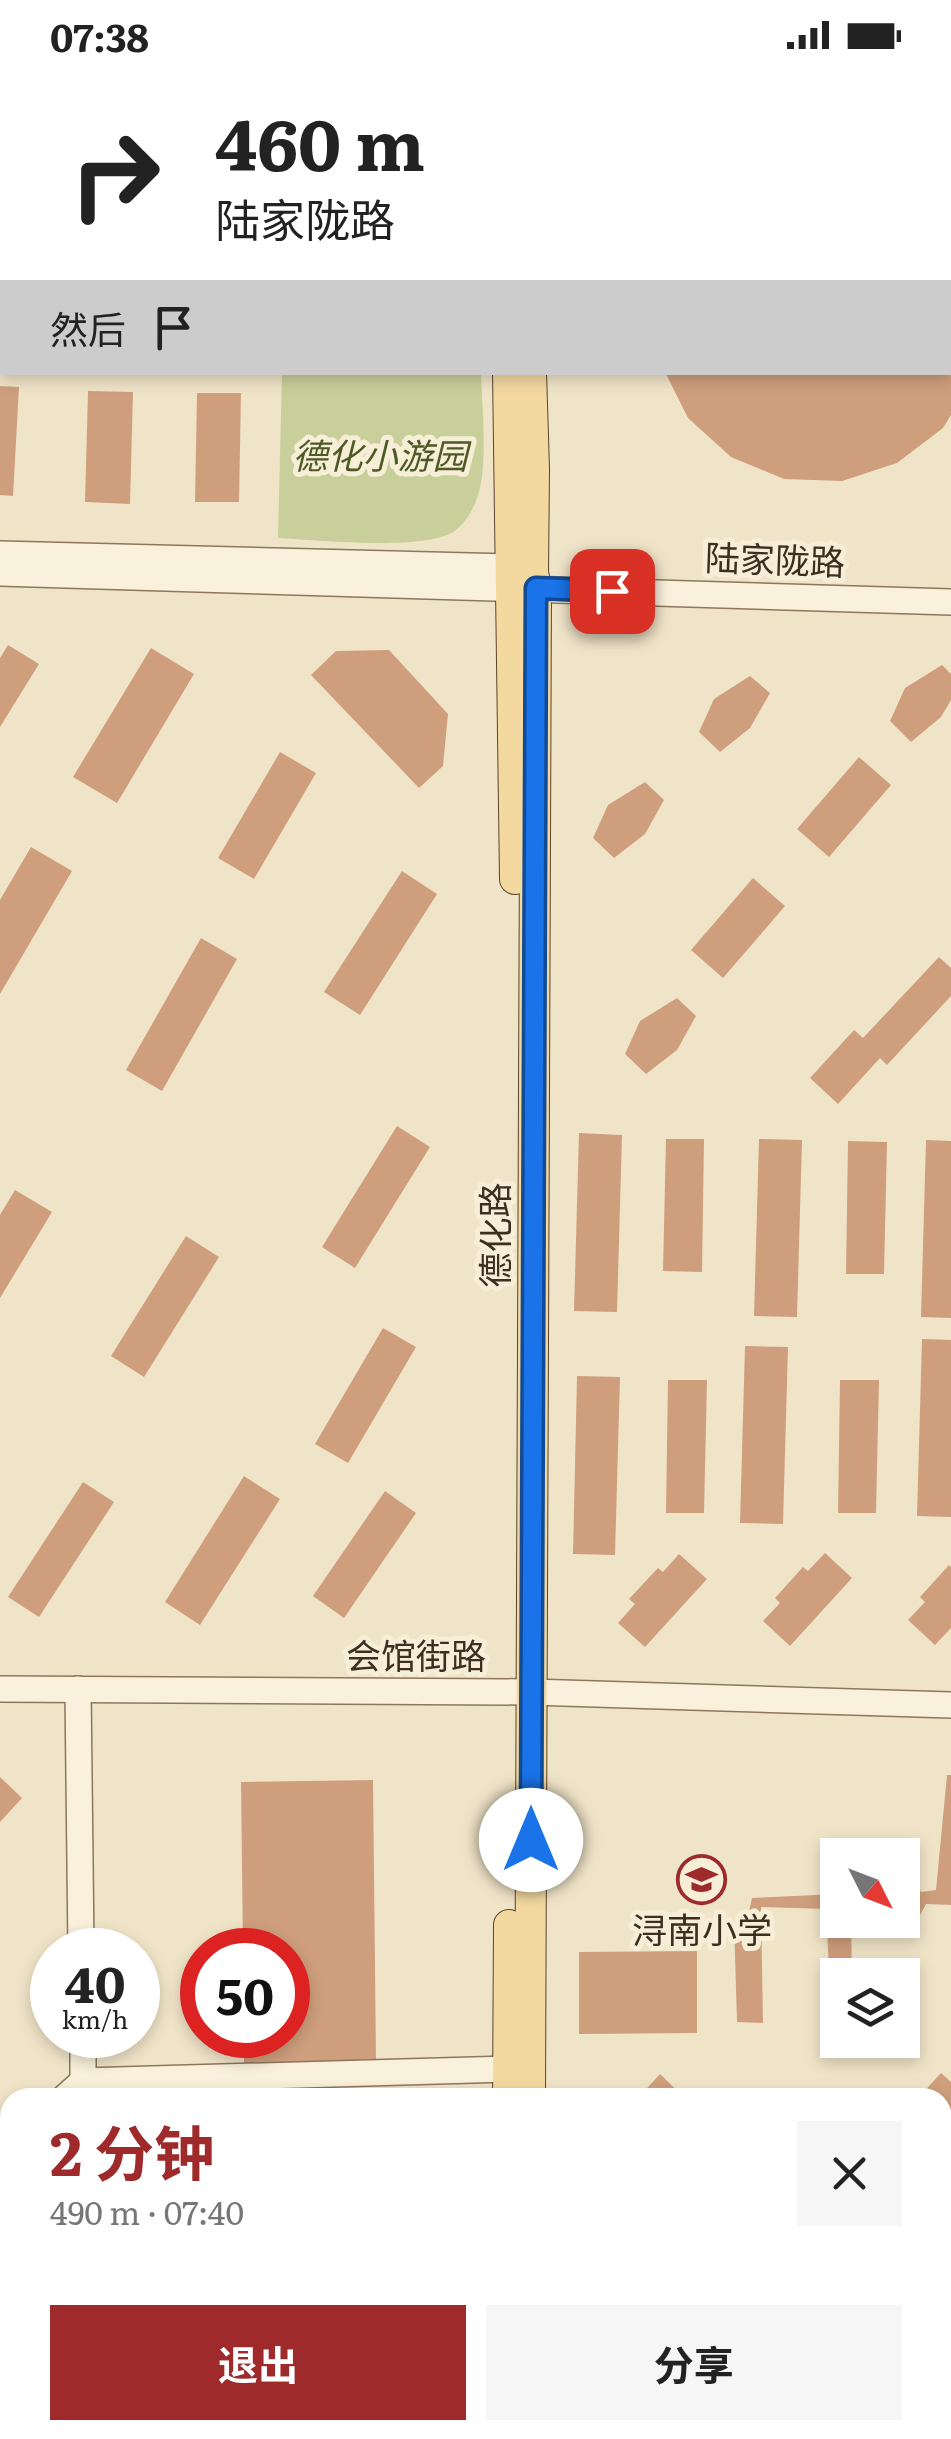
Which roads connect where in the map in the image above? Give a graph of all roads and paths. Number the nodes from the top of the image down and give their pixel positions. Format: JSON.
{"nodes":[{"id":1,"x":508,"y":375,"type":"edge"},
{"id":2,"x":531,"y":375,"type":"edge"},
{"id":3,"x":0,"y":554,"type":"edge"},
{"id":4,"x":0,"y":572,"type":"edge"},
{"id":5,"x":523,"y":578,"type":"junction"},
{"id":6,"x":951,"y":602,"type":"edge"},
{"id":7,"x":0,"y":1689,"type":"edge"},
{"id":8,"x":78,"y":1690,"type":"junction"},
{"id":9,"x":521,"y":1692,"type":"junction"},
{"id":10,"x":951,"y":1705,"type":"edge"},
{"id":11,"x":82,"y":1928,"type":"edge"},
{"id":12,"x":79,"y":2058,"type":"edge"},
{"id":13,"x":508,"y":2083,"type":"edge"},
{"id":14,"x":74,"y":2088,"type":"edge"},
{"id":15,"x":146,"y":2088,"type":"edge"},
{"id":16,"x":530,"y":2088,"type":"edge"},
{"id":17,"x":0,"y":2204,"type":"edge"},
{"id":18,"x":0,"y":2292,"type":"edge"}],
"edges":[{"from":1,"to":5,"type":"main road","name":"德化路"},
{"from":2,"to":5,"type":"main road","name":"德化路"},
{"from":3,"to":5,"type":"street"},
{"from":4,"to":5,"type":"street"},
{"from":5,"to":6,"type":"street","name":"陆家陇路"},
{"from":5,"to":9,"type":"main road","name":"德化路"},
{"from":7,"to":8,"type":"street","name":"会馆街路"},
{"from":8,"to":9,"type":"street","name":"会馆街路"},
{"from":8,"to":11,"type":"street"},
{"from":9,"to":10,"type":"street","name":"会馆街路"},
{"from":9,"to":13,"type":"main road","name":"德化路"},
{"from":9,"to":16,"type":"main road","name":"德化路"},
{"from":12,"to":14,"type":"street"},
{"from":13,"to":15,"type":"street"},
{"from":17,"to":18,"type":"street"}]}
